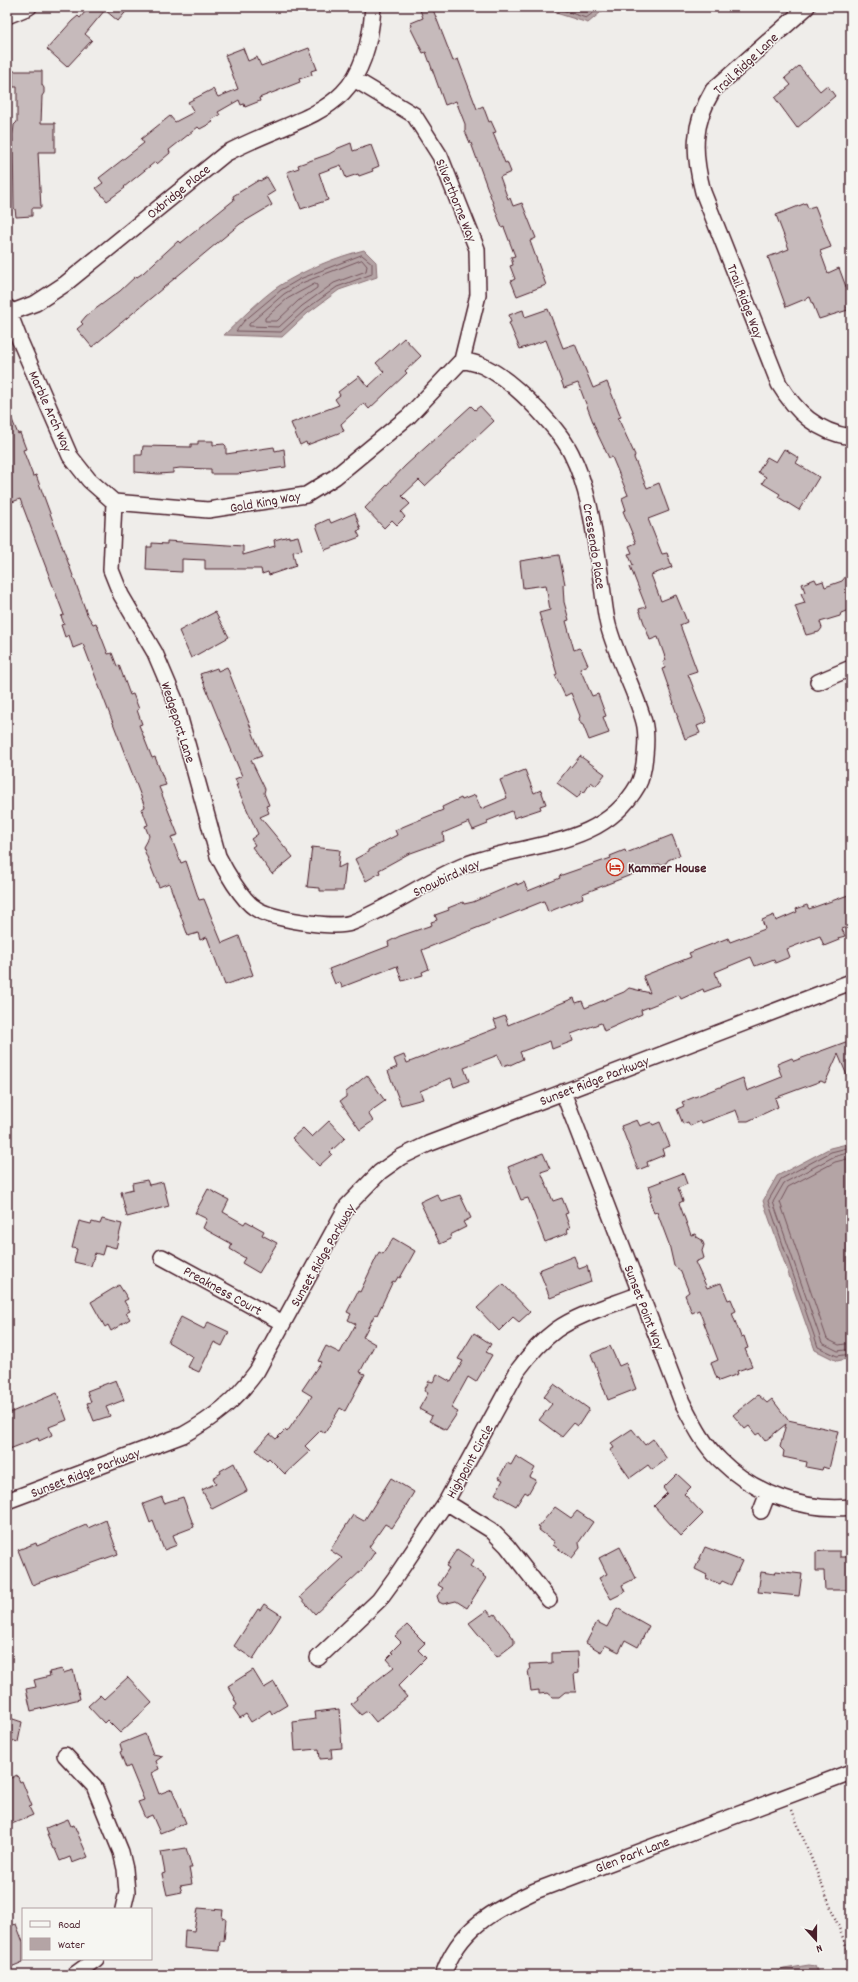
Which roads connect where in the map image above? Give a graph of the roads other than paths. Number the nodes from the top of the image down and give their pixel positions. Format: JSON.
{"nodes":[{"id":1,"x":29,"y":7,"type":"edge"},
{"id":2,"x":372,"y":7,"type":"edge"},
{"id":3,"x":807,"y":7,"type":"edge"},
{"id":4,"x":7,"y":16,"type":"edge"},
{"id":5,"x":354,"y":79,"type":"junction"},
{"id":6,"x":697,"y":128,"type":"joint"},
{"id":7,"x":8,"y":312,"type":"edge"},
{"id":8,"x":462,"y":360,"type":"junction"},
{"id":9,"x":851,"y":437,"type":"edge"},
{"id":10,"x":114,"y":502,"type":"junction"},
{"id":11,"x":851,"y":668,"type":"edge"},
{"id":12,"x":818,"y":682,"type":"dead end"},
{"id":13,"x":639,"y":783,"type":"joint"},
{"id":14,"x":284,"y":918,"type":"joint"},
{"id":15,"x":851,"y":982,"type":"edge"},
{"id":16,"x":563,"y":1092,"type":"junction"},
{"id":17,"x":162,"y":1257,"type":"dead end"},
{"id":18,"x":640,"y":1294,"type":"junction"},
{"id":19,"x":283,"y":1323,"type":"junction"},
{"id":20,"x":768,"y":1493,"type":"junction"},
{"id":21,"x":7,"y":1501,"type":"edge"},
{"id":22,"x":446,"y":1502,"type":"junction"},
{"id":23,"x":851,"y":1507,"type":"edge"},
{"id":24,"x":761,"y":1511,"type":"dead end"},
{"id":25,"x":549,"y":1600,"type":"dead end"},
{"id":26,"x":318,"y":1658,"type":"dead end"},
{"id":27,"x":65,"y":1755,"type":"dead end"},
{"id":28,"x":851,"y":1772,"type":"edge"},
{"id":29,"x":123,"y":1908,"type":"edge"},
{"id":30,"x":95,"y":1960,"type":"edge"},
{"id":31,"x":74,"y":1975,"type":"edge"},
{"id":32,"x":443,"y":1975,"type":"edge"}],
"edges":[{"from":1,"to":4,"type":"street"},
{"from":2,"to":5,"type":"street","name":"Oxbridge Place"},
{"from":3,"to":6,"type":"street","name":"Trail Ridge Lane"},
{"from":5,"to":7,"type":"street","name":"Oxbridge Place"},
{"from":5,"to":8,"type":"street","name":"Silverthorne Way"},
{"from":6,"to":9,"type":"street","name":"Trail Ridge Way"},
{"from":7,"to":10,"type":"street","name":"Marble Arch Way"},
{"from":8,"to":10,"type":"street","name":"Gold King Way"},
{"from":8,"to":13,"type":"street","name":"Cressendo Place"},
{"from":10,"to":14,"type":"street","name":"Wedgeport Lane"},
{"from":11,"to":12,"type":"street"},
{"from":13,"to":14,"type":"street","name":"Snowbird Way"},
{"from":15,"to":16,"type":"street","name":"Sunset Ridge Parkway"},
{"from":16,"to":18,"type":"street","name":"Sunset Point Way"},
{"from":16,"to":19,"type":"street","name":"Sunset Ridge Parkway"},
{"from":17,"to":19,"type":"street","name":"Preakness Court"},
{"from":18,"to":20,"type":"street","name":"Sunset Point Way"},
{"from":18,"to":22,"type":"street","name":"Highpoint Circle"},
{"from":19,"to":21,"type":"street","name":"Sunset Ridge Parkway"},
{"from":20,"to":23,"type":"street","name":"Sunset Point Way"},
{"from":20,"to":24,"type":"street"},
{"from":22,"to":25,"type":"street"},
{"from":22,"to":26,"type":"street","name":"Highpoint Circle"},
{"from":27,"to":29,"type":"street"},
{"from":28,"to":32,"type":"street","name":"Glen Park Lane"},
{"from":30,"to":31,"type":"street"}]}
